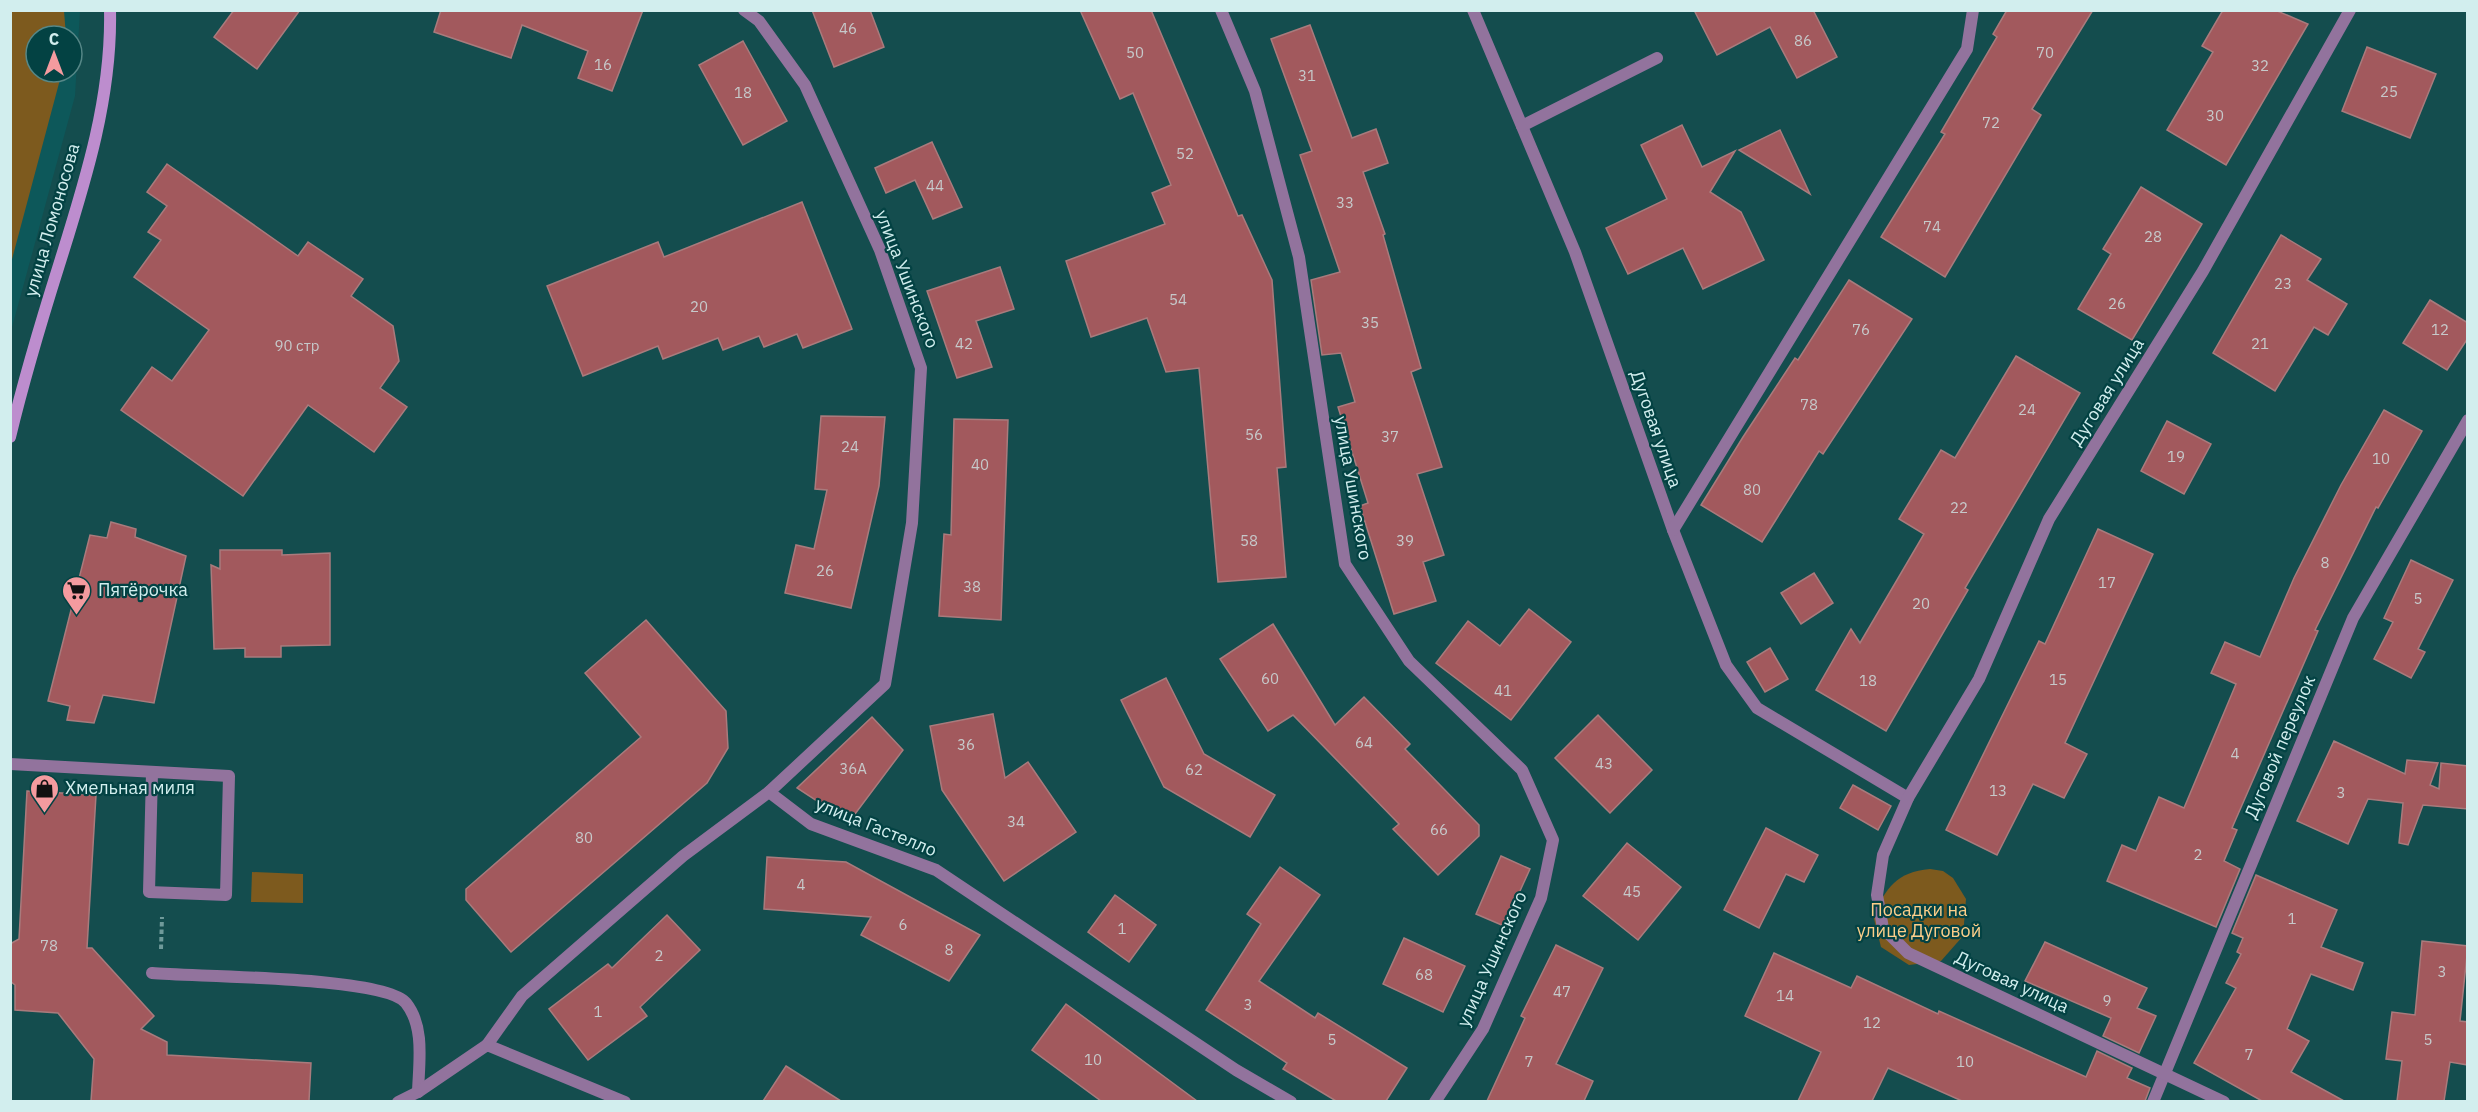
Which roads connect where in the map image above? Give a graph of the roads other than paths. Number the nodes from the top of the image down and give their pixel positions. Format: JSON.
{"nodes":[{"id":1,"x":110,"y":10,"type":"edge"},
{"id":2,"x":744,"y":10,"type":"edge"},
{"id":3,"x":1221,"y":10,"type":"edge"},
{"id":4,"x":1473,"y":10,"type":"edge"},
{"id":5,"x":1973,"y":10,"type":"edge"},
{"id":6,"x":2350,"y":10,"type":"edge"},
{"id":7,"x":1657,"y":58,"type":"dead end"},
{"id":8,"x":1522,"y":126,"type":"junction"},
{"id":9,"x":2468,"y":420,"type":"edge"},
{"id":10,"x":10,"y":437,"type":"edge"},
{"id":11,"x":1673,"y":530,"type":"junction"},
{"id":12,"x":10,"y":764,"type":"edge"},
{"id":13,"x":152,"y":773,"type":"junction"},
{"id":14,"x":769,"y":792,"type":"junction"},
{"id":15,"x":1908,"y":798,"type":"junction"},
{"id":16,"x":156,"y":974,"type":"road end"},
{"id":17,"x":487,"y":1045,"type":"junction"},
{"id":18,"x":2165,"y":1073,"type":"junction"},
{"id":19,"x":418,"y":1092,"type":"junction"},
{"id":20,"x":398,"y":1101,"type":"edge"},
{"id":21,"x":625,"y":1101,"type":"edge"},
{"id":22,"x":1291,"y":1101,"type":"edge"},
{"id":23,"x":1435,"y":1101,"type":"edge"},
{"id":24,"x":2153,"y":1101,"type":"edge"},
{"id":25,"x":2224,"y":1101,"type":"edge"}],
"edges":[{"from":1,"to":10,"type":"main road","name":"улица Ломоносова"},
{"from":2,"to":14,"type":"street","name":"улица Ушинского"},
{"from":3,"to":23,"type":"street","name":"улица Ушинского"},
{"from":4,"to":8,"type":"street","name":"Дуговая улица"},
{"from":5,"to":11,"type":"street"},
{"from":6,"to":15,"type":"street","name":"Дуговая улица"},
{"from":7,"to":8,"type":"street"},
{"from":8,"to":11,"type":"street","name":"Дуговая улица"},
{"from":9,"to":18,"type":"street","name":"Дуговой переулок"},
{"from":11,"to":15,"type":"street","name":"Дуговая улица"},
{"from":12,"to":13,"type":"street"},
{"from":13,"to":13,"type":"street"},
{"from":14,"to":17,"type":"street"},
{"from":14,"to":22,"type":"street","name":"улица Гастелло"},
{"from":15,"to":18,"type":"street","name":"Дуговая улица"},
{"from":16,"to":19,"type":"street"},
{"from":17,"to":19,"type":"street"},
{"from":17,"to":21,"type":"street"},
{"from":18,"to":24,"type":"street","name":"Дуговой переулок"},
{"from":18,"to":25,"type":"street","name":"Дуговая улица"},
{"from":19,"to":20,"type":"street"}]}
